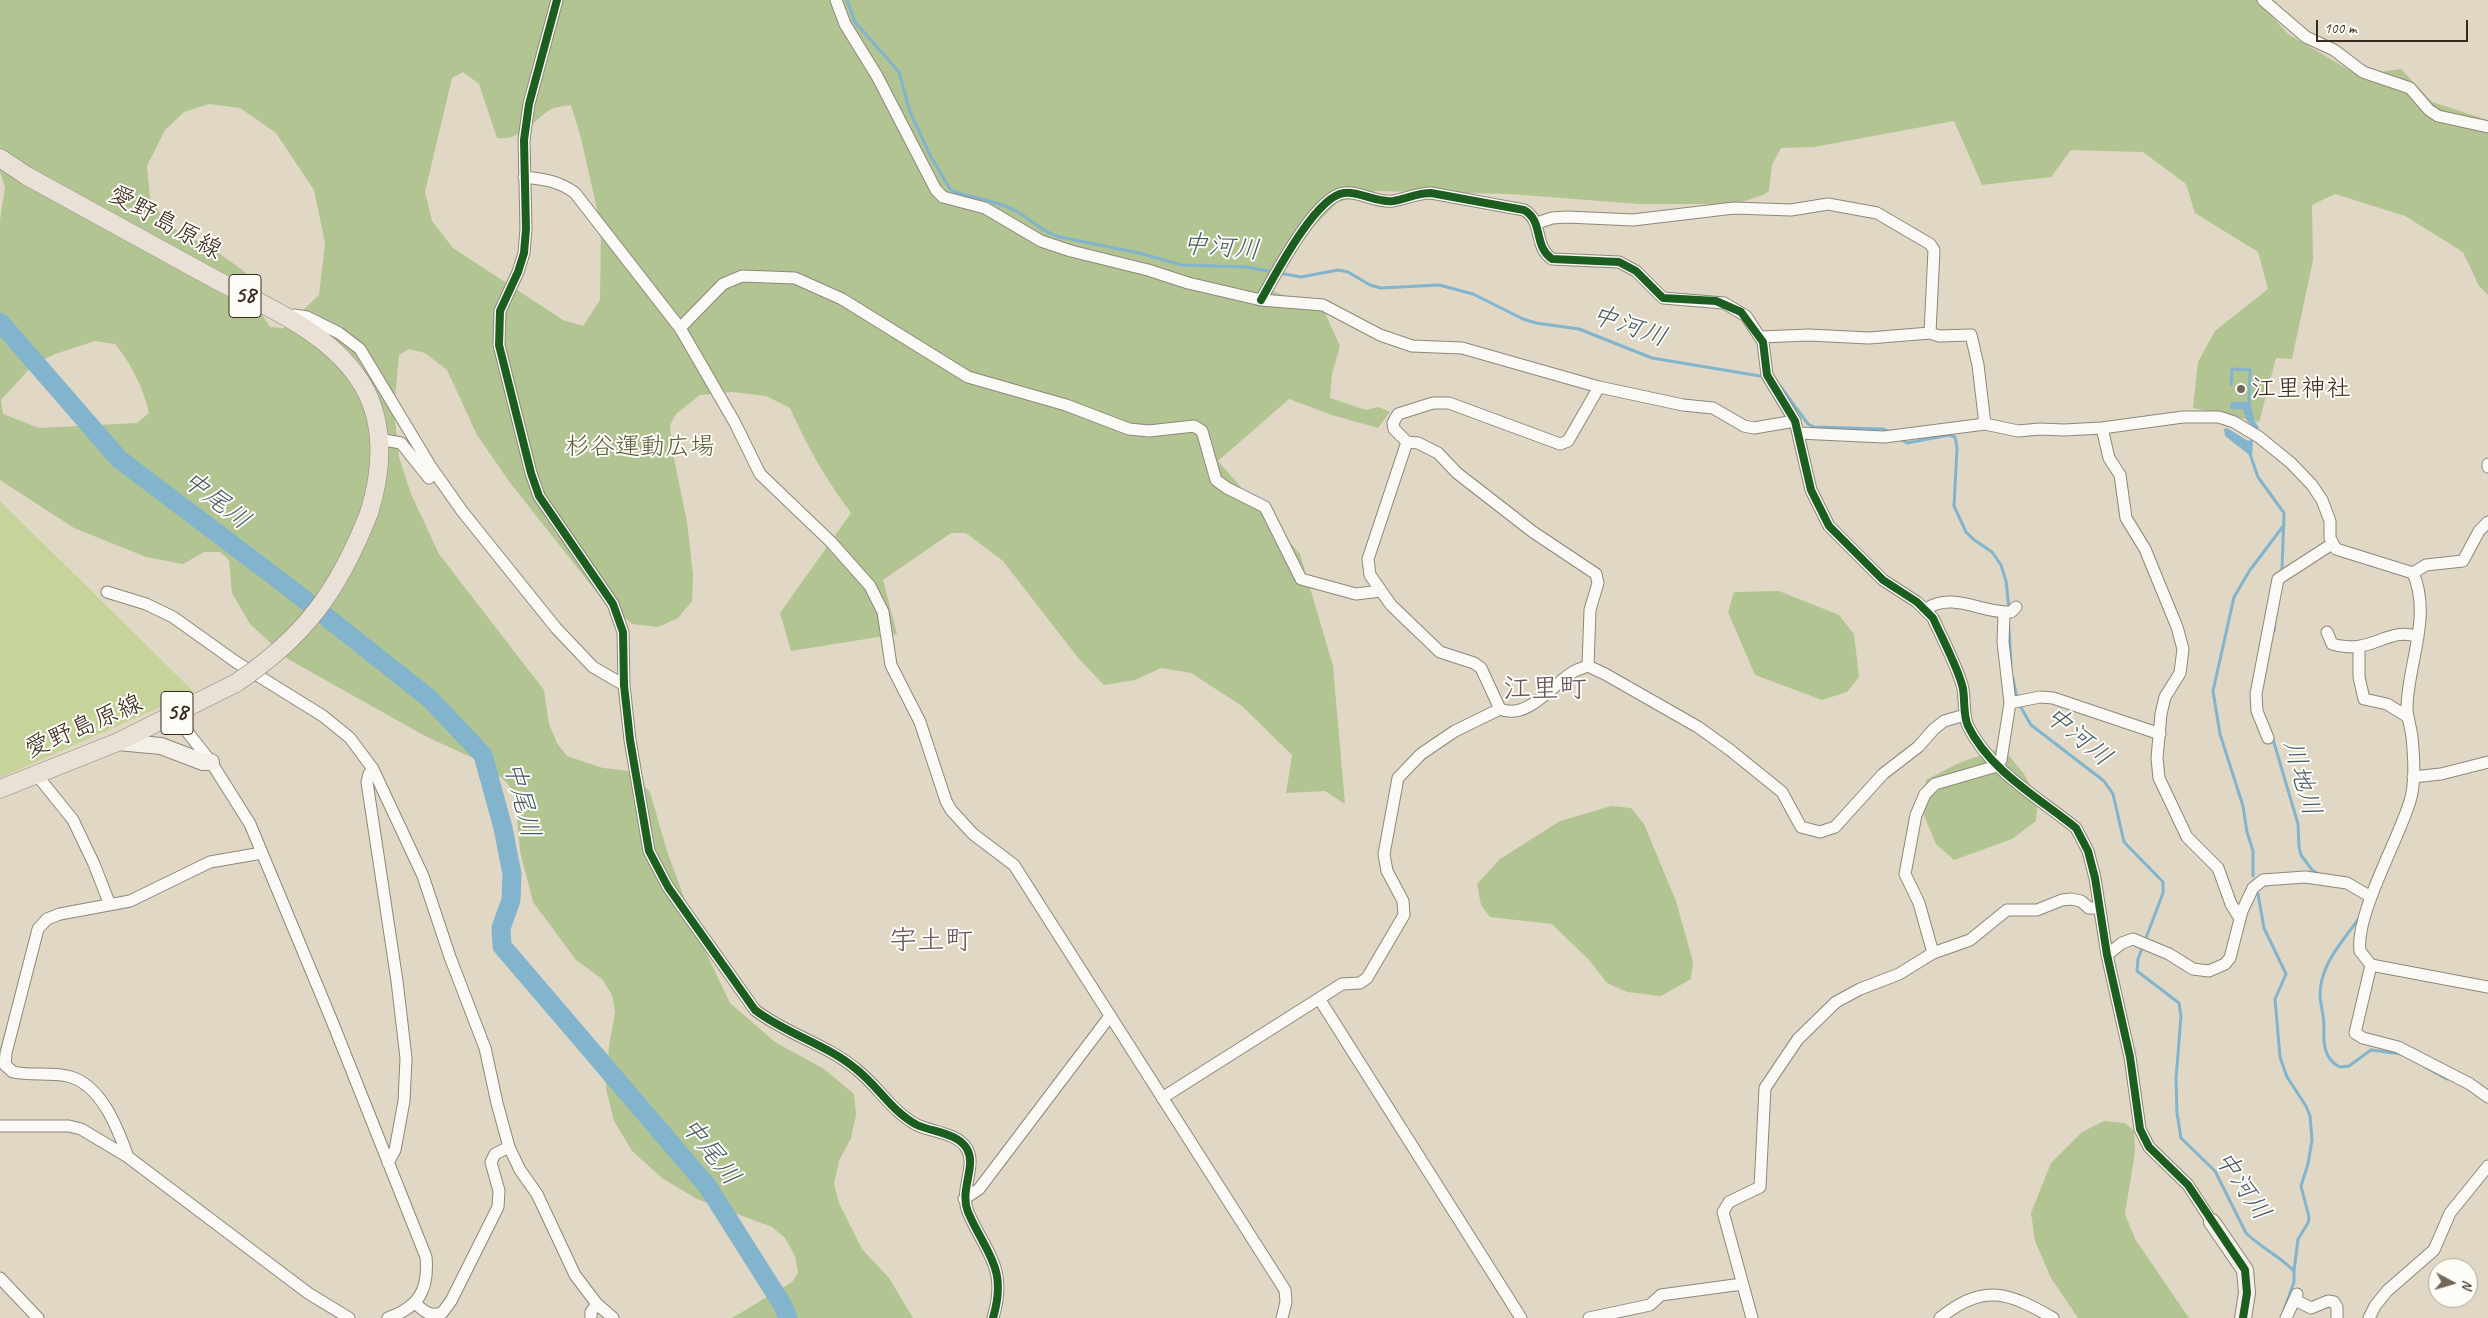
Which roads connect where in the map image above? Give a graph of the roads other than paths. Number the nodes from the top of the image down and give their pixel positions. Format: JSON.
{"nodes":[{"id":1,"x":557,"y":0,"type":"edge"},
{"id":2,"x":836,"y":0,"type":"edge"},
{"id":3,"x":2263,"y":0,"type":"edge"},
{"id":4,"x":2488,"y":127,"type":"edge"},
{"id":5,"x":0,"y":158,"type":"edge"},
{"id":6,"x":524,"y":177,"type":"junction"},
{"id":7,"x":1537,"y":223,"type":"junction"},
{"id":8,"x":1261,"y":300,"type":"junction"},
{"id":9,"x":288,"y":320,"type":"junction"},
{"id":10,"x":680,"y":328,"type":"junction"},
{"id":11,"x":1930,"y":333,"type":"junction"},
{"id":12,"x":1760,"y":337,"type":"junction"},
{"id":13,"x":1599,"y":387,"type":"junction"},
{"id":14,"x":1795,"y":421,"type":"junction"},
{"id":15,"x":1985,"y":424,"type":"junction"},
{"id":16,"x":2102,"y":428,"type":"junction"},
{"id":17,"x":1798,"y":433,"type":"junction"},
{"id":18,"x":379,"y":439,"type":"junction"},
{"id":19,"x":1407,"y":442,"type":"junction"},
{"id":20,"x":462,"y":511,"type":"junction"},
{"id":21,"x":2488,"y":522,"type":"edge"},
{"id":22,"x":2332,"y":544,"type":"junction"},
{"id":23,"x":2413,"y":574,"type":"junction"},
{"id":24,"x":1381,"y":591,"type":"junction"},
{"id":25,"x":107,"y":592,"type":"dead end"},
{"id":26,"x":1926,"y":609,"type":"junction"},
{"id":27,"x":2327,"y":632,"type":"dead end"},
{"id":28,"x":2418,"y":636,"type":"junction"},
{"id":29,"x":2359,"y":647,"type":"junction"},
{"id":30,"x":1588,"y":666,"type":"junction"},
{"id":31,"x":624,"y":685,"type":"junction"},
{"id":32,"x":2016,"y":703,"type":"junction"},
{"id":33,"x":1500,"y":709,"type":"junction"},
{"id":34,"x":174,"y":715,"type":"junction"},
{"id":35,"x":1965,"y":715,"type":"junction"},
{"id":36,"x":2408,"y":717,"type":"junction"},
{"id":37,"x":2160,"y":734,"type":"junction"},
{"id":38,"x":2268,"y":738,"type":"dead end"},
{"id":39,"x":118,"y":742,"type":"junction"},
{"id":40,"x":211,"y":762,"type":"junction"},
{"id":41,"x":2488,"y":762,"type":"edge"},
{"id":42,"x":1996,"y":766,"type":"junction"},
{"id":43,"x":373,"y":769,"type":"junction"},
{"id":44,"x":36,"y":774,"type":"junction"},
{"id":45,"x":2412,"y":777,"type":"junction"},
{"id":46,"x":0,"y":789,"type":"edge"},
{"id":47,"x":262,"y":853,"type":"junction"},
{"id":48,"x":2371,"y":897,"type":"junction"},
{"id":49,"x":110,"y":905,"type":"junction"},
{"id":50,"x":2099,"y":908,"type":"junction"},
{"id":51,"x":2239,"y":918,"type":"junction"},
{"id":52,"x":1933,"y":953,"type":"junction"},
{"id":53,"x":2108,"y":955,"type":"junction"},
{"id":54,"x":2371,"y":965,"type":"junction"},
{"id":55,"x":2488,"y":987,"type":"edge"},
{"id":56,"x":1320,"y":1000,"type":"junction"},
{"id":57,"x":1110,"y":1016,"type":"junction"},
{"id":58,"x":2488,"y":1097,"type":"edge"},
{"id":59,"x":1162,"y":1098,"type":"junction"},
{"id":60,"x":0,"y":1126,"type":"edge"},
{"id":61,"x":510,"y":1146,"type":"junction"},
{"id":62,"x":128,"y":1158,"type":"junction"},
{"id":63,"x":388,"y":1163,"type":"junction"},
{"id":64,"x":2488,"y":1166,"type":"edge"},
{"id":65,"x":964,"y":1199,"type":"junction"},
{"id":66,"x":2212,"y":1222,"type":"joint"},
{"id":67,"x":0,"y":1278,"type":"edge"},
{"id":68,"x":1742,"y":1284,"type":"junction"},
{"id":69,"x":416,"y":1303,"type":"junction"},
{"id":70,"x":597,"y":1304,"type":"junction"},
{"id":71,"x":38,"y":1318,"type":"edge"},
{"id":72,"x":349,"y":1318,"type":"edge"},
{"id":73,"x":388,"y":1318,"type":"edge"},
{"id":74,"x":591,"y":1318,"type":"edge"},
{"id":75,"x":613,"y":1318,"type":"edge"},
{"id":76,"x":993,"y":1318,"type":"edge"},
{"id":77,"x":1282,"y":1318,"type":"edge"},
{"id":78,"x":1522,"y":1318,"type":"edge"},
{"id":79,"x":1589,"y":1318,"type":"edge"},
{"id":80,"x":1752,"y":1318,"type":"edge"},
{"id":81,"x":1940,"y":1318,"type":"edge"},
{"id":82,"x":2053,"y":1318,"type":"edge"},
{"id":83,"x":2243,"y":1318,"type":"edge"},
{"id":84,"x":2286,"y":1318,"type":"edge"},
{"id":85,"x":2336,"y":1318,"type":"edge"},
{"id":86,"x":2369,"y":1318,"type":"edge"}],
"edges":[{"from":1,"to":6,"type":"street"},
{"from":2,"to":8,"type":"street"},
{"from":3,"to":4,"type":"street"},
{"from":5,"to":9,"type":"main road","name":"愛野島原線","number":"58"},
{"from":6,"to":10,"type":"street"},
{"from":6,"to":31,"type":"street"},
{"from":7,"to":8,"type":"street"},
{"from":7,"to":11,"type":"street"},
{"from":7,"to":12,"type":"street"},
{"from":8,"to":13,"type":"street"},
{"from":9,"to":18,"type":"main road","name":"愛野島原線","number":"58"},
{"from":9,"to":20,"type":"street"},
{"from":10,"to":24,"type":"street"},
{"from":10,"to":57,"type":"street"},
{"from":11,"to":12,"type":"street"},
{"from":11,"to":15,"type":"street"},
{"from":12,"to":14,"type":"street"},
{"from":13,"to":14,"type":"street"},
{"from":13,"to":19,"type":"street"},
{"from":14,"to":17,"type":"street"},
{"from":15,"to":16,"type":"street"},
{"from":15,"to":17,"type":"street"},
{"from":16,"to":22,"type":"street"},
{"from":16,"to":37,"type":"street"},
{"from":17,"to":26,"type":"street"},
{"from":18,"to":20,"type":"street"},
{"from":18,"to":34,"type":"main road","name":"愛野島原線","number":"58","bridge":true},
{"from":19,"to":24,"type":"street"},
{"from":19,"to":30,"type":"street"},
{"from":20,"to":31,"type":"street"},
{"from":21,"to":23,"type":"street"},
{"from":22,"to":23,"type":"street"},
{"from":22,"to":38,"type":"street"},
{"from":23,"to":28,"type":"street"},
{"from":24,"to":33,"type":"street"},
{"from":25,"to":43,"type":"street"},
{"from":26,"to":32,"type":"street"},
{"from":26,"to":35,"type":"street"},
{"from":27,"to":29,"type":"street"},
{"from":28,"to":29,"type":"street"},
{"from":28,"to":36,"type":"street"},
{"from":29,"to":36,"type":"street"},
{"from":30,"to":33,"type":"street"},
{"from":30,"to":35,"type":"street"},
{"from":31,"to":65,"type":"street"},
{"from":32,"to":37,"type":"street"},
{"from":32,"to":42,"type":"street"},
{"from":33,"to":56,"type":"street"},
{"from":34,"to":39,"type":"main road","name":"愛野島原線","number":"58"},
{"from":34,"to":40,"type":"street"},
{"from":35,"to":42,"type":"street"},
{"from":36,"to":45,"type":"street"},
{"from":37,"to":51,"type":"street"},
{"from":39,"to":40,"type":"street"},
{"from":39,"to":44,"type":"main road","name":"愛野島原線","number":"58"},
{"from":40,"to":47,"type":"street"},
{"from":41,"to":45,"type":"street"},
{"from":42,"to":50,"type":"street"},
{"from":42,"to":52,"type":"street"},
{"from":43,"to":61,"type":"street"},
{"from":43,"to":63,"type":"street"},
{"from":44,"to":46,"type":"main road","name":"愛野島原線","number":"58"},
{"from":44,"to":49,"type":"street"},
{"from":45,"to":48,"type":"street"},
{"from":47,"to":49,"type":"street"},
{"from":47,"to":63,"type":"street"},
{"from":48,"to":51,"type":"street"},
{"from":48,"to":54,"type":"street"},
{"from":49,"to":62,"type":"street"},
{"from":50,"to":52,"type":"street"},
{"from":50,"to":53,"type":"street"},
{"from":51,"to":53,"type":"street"},
{"from":52,"to":68,"type":"street"},
{"from":53,"to":66,"type":"street"},
{"from":54,"to":55,"type":"street"},
{"from":54,"to":58,"type":"street"},
{"from":56,"to":59,"type":"street"},
{"from":56,"to":78,"type":"street"},
{"from":57,"to":59,"type":"street"},
{"from":57,"to":65,"type":"street"},
{"from":59,"to":77,"type":"street"},
{"from":60,"to":62,"type":"street"},
{"from":61,"to":69,"type":"street"},
{"from":61,"to":70,"type":"street"},
{"from":62,"to":72,"type":"street"},
{"from":63,"to":69,"type":"street"},
{"from":64,"to":86,"type":"street"},
{"from":65,"to":76,"type":"street"},
{"from":66,"to":83,"type":"street"},
{"from":67,"to":71,"type":"street"},
{"from":68,"to":79,"type":"street"},
{"from":68,"to":80,"type":"street"},
{"from":69,"to":73,"type":"street"},
{"from":70,"to":74,"type":"street"},
{"from":70,"to":75,"type":"street"},
{"from":81,"to":82,"type":"street"},
{"from":84,"to":85,"type":"street"}]}
